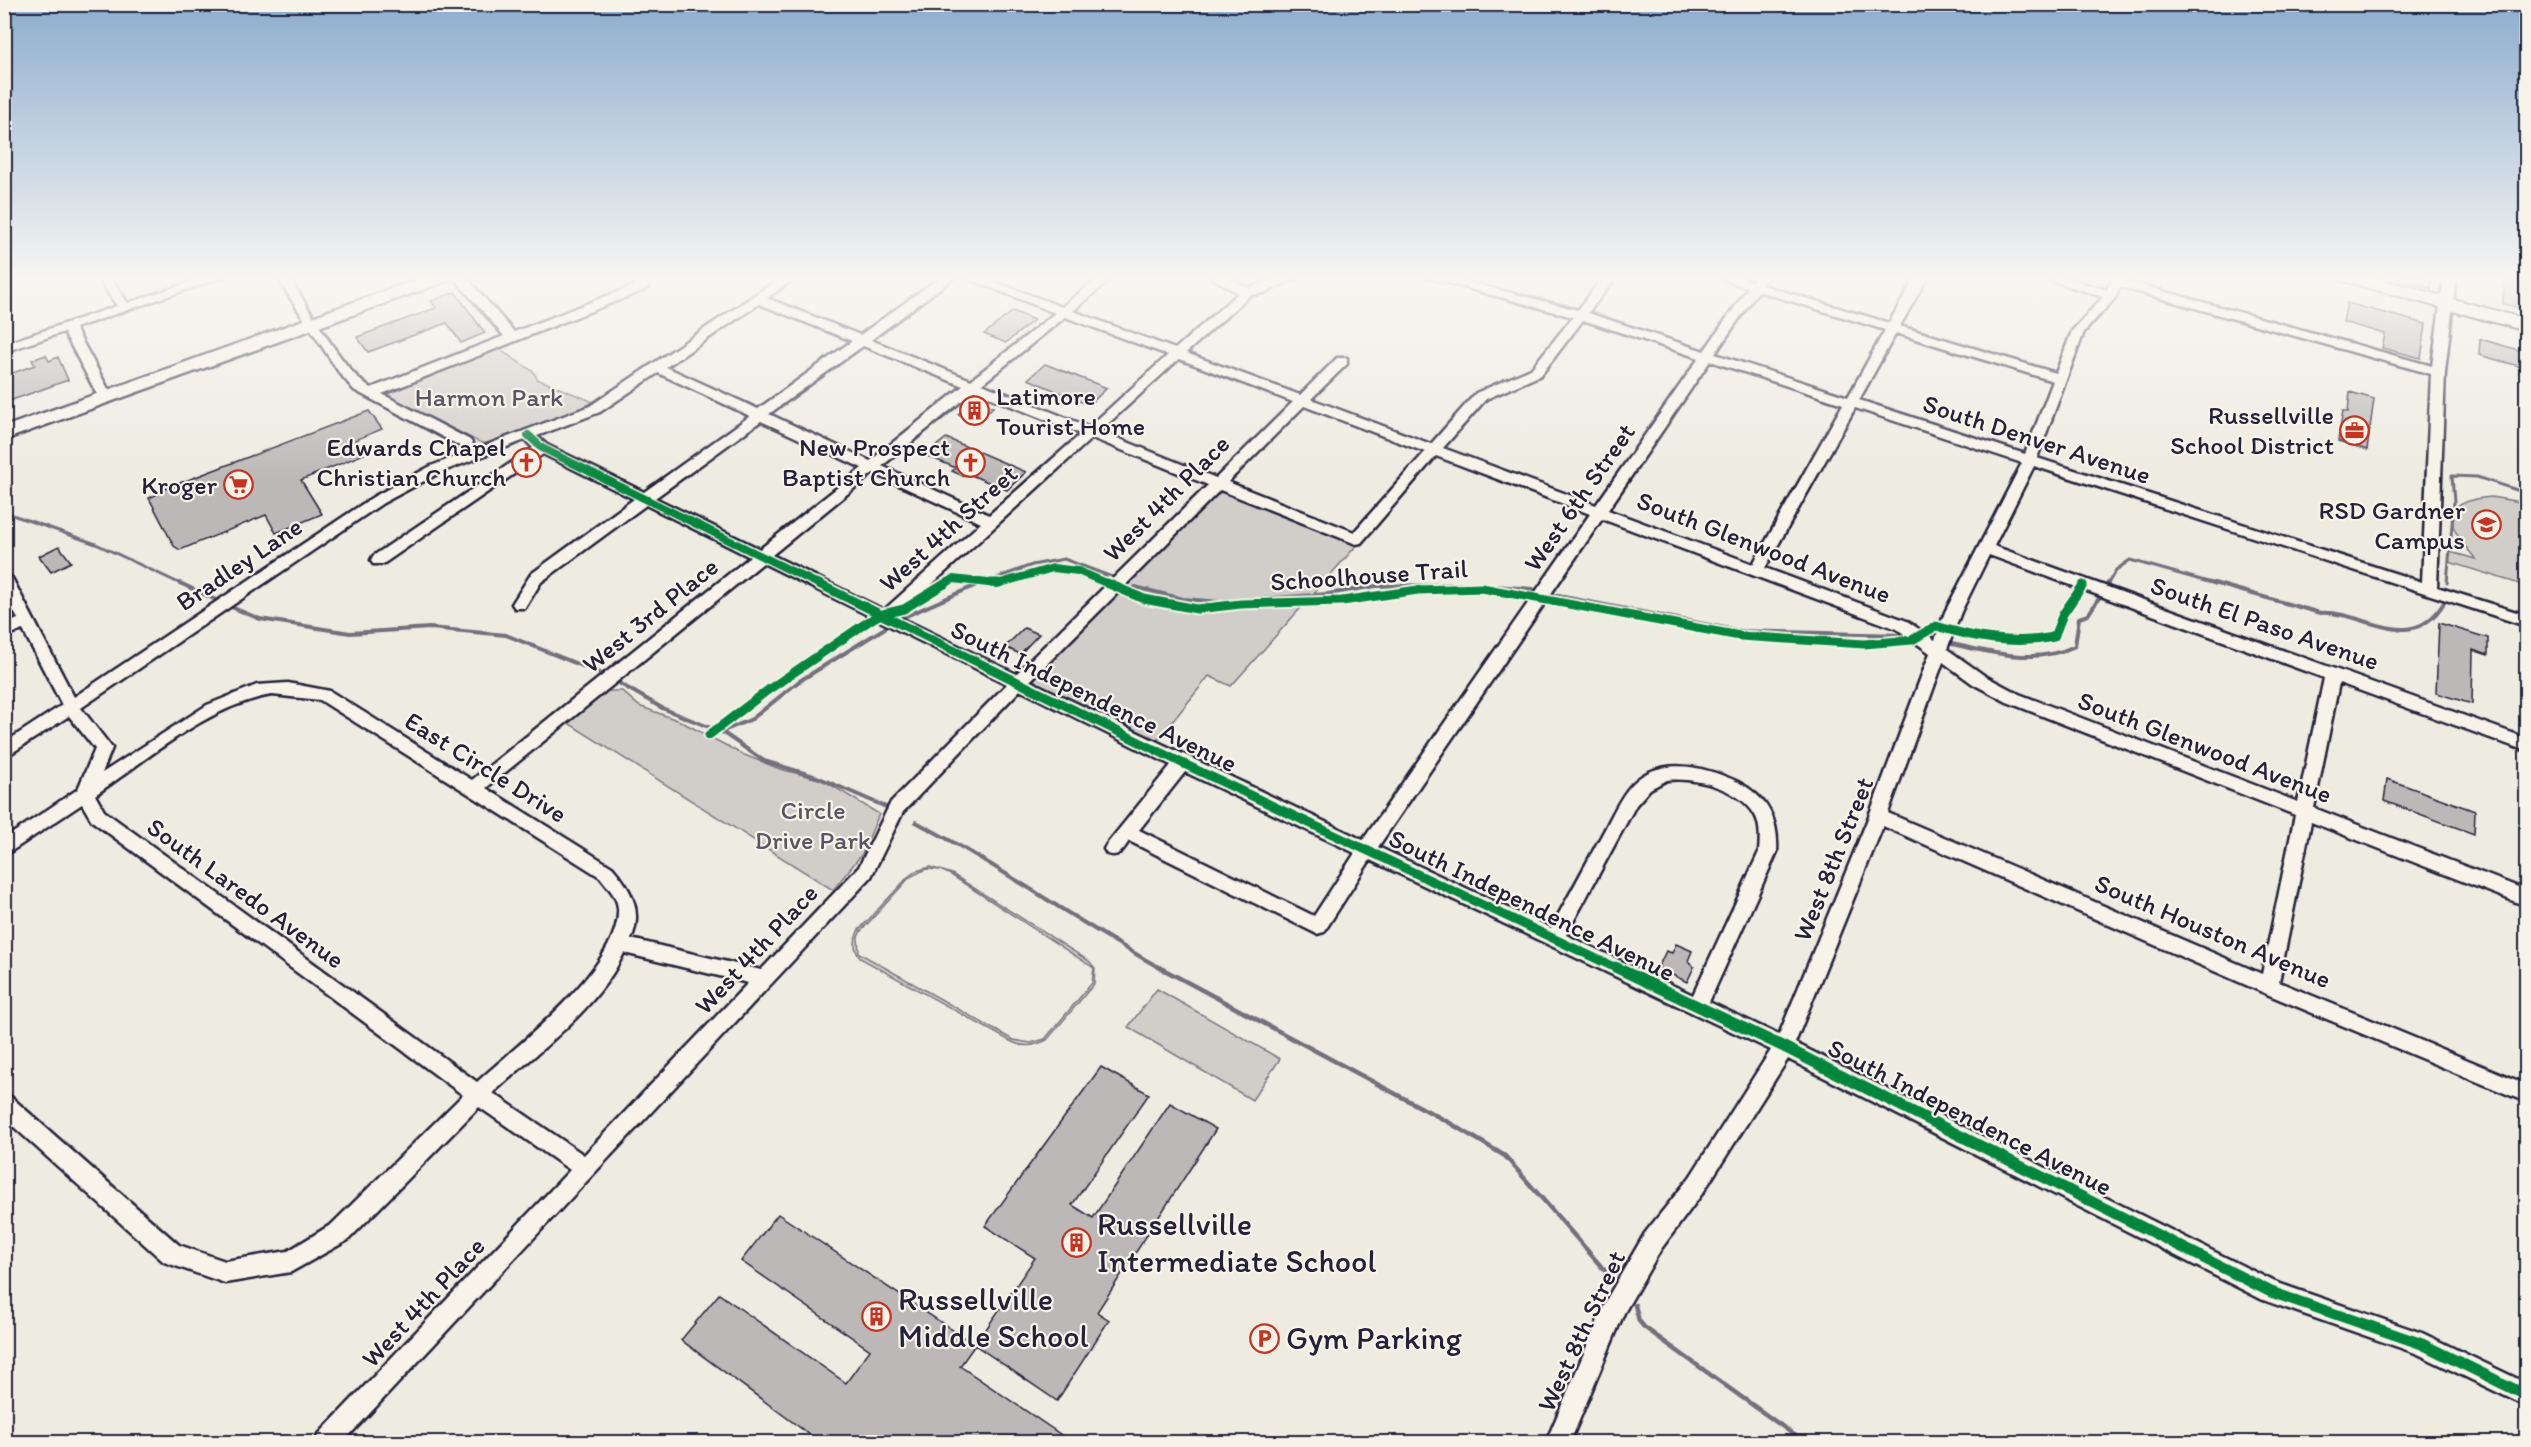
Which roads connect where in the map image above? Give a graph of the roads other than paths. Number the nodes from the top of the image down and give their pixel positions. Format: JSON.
{"nodes":[{"id":1,"x":77,"y":344,"type":"edge"},
{"id":2,"x":260,"y":344,"type":"edge"},
{"id":3,"x":328,"y":344,"type":"edge"},
{"id":4,"x":498,"y":344,"type":"edge"},
{"id":5,"x":693,"y":344,"type":"edge"},
{"id":6,"x":858,"y":344,"type":"edge"},
{"id":7,"x":872,"y":344,"type":"edge"},
{"id":8,"x":1026,"y":344,"type":"edge"},
{"id":9,"x":1149,"y":344,"type":"edge"},
{"id":10,"x":1189,"y":344,"type":"edge"},
{"id":11,"x":1558,"y":344,"type":"edge"},
{"id":12,"x":1670,"y":344,"type":"edge"},
{"id":13,"x":1717,"y":344,"type":"edge"},
{"id":14,"x":1884,"y":344,"type":"edge"},
{"id":15,"x":1944,"y":344,"type":"edge"},
{"id":16,"x":2073,"y":344,"type":"edge"},
{"id":17,"x":2333,"y":344,"type":"edge"},
{"id":18,"x":2442,"y":344,"type":"edge"},
{"id":19,"x":1177,"y":354,"type":"junction"},
{"id":20,"x":1709,"y":356,"type":"junction"},
{"id":21,"x":1342,"y":361,"type":"dead end"},
{"id":22,"x":658,"y":368,"type":"junction"},
{"id":23,"x":2438,"y":372,"type":"junction"},
{"id":24,"x":2060,"y":379,"type":"junction"},
{"id":25,"x":974,"y":385,"type":"junction"},
{"id":26,"x":371,"y":393,"type":"junction"},
{"id":27,"x":105,"y":398,"type":"junction"},
{"id":28,"x":1301,"y":402,"type":"junction"},
{"id":29,"x":1851,"y":404,"type":"junction"},
{"id":30,"x":760,"y":416,"type":"junction"},
{"id":31,"x":1091,"y":431,"type":"junction"},
{"id":32,"x":4,"y":434,"type":"edge"},
{"id":33,"x":528,"y":435,"type":"junction"},
{"id":34,"x":542,"y":448,"type":"junction"},
{"id":35,"x":1434,"y":450,"type":"junction"},
{"id":36,"x":473,"y":454,"type":"junction"},
{"id":37,"x":2029,"y":462,"type":"junction"},
{"id":38,"x":873,"y":467,"type":"junction"},
{"id":39,"x":1219,"y":483,"type":"junction"},
{"id":40,"x":645,"y":499,"type":"junction"},
{"id":41,"x":1599,"y":511,"type":"junction"},
{"id":42,"x":991,"y":522,"type":"junction"},
{"id":43,"x":1987,"y":549,"type":"junction"},
{"id":44,"x":761,"y":556,"type":"junction"},
{"id":45,"x":378,"y":560,"type":"dead end"},
{"id":46,"x":1757,"y":570,"type":"junction"},
{"id":47,"x":4,"y":578,"type":"edge"},
{"id":48,"x":2428,"y":589,"type":"junction"},
{"id":49,"x":520,"y":604,"type":"dead end"},
{"id":50,"x":885,"y":618,"type":"junction"},
{"id":51,"x":2526,"y":621,"type":"edge"},
{"id":52,"x":27,"y":622,"type":"junction"},
{"id":53,"x":4,"y":631,"type":"edge"},
{"id":54,"x":1941,"y":651,"type":"junction"},
{"id":55,"x":2333,"y":674,"type":"junction"},
{"id":56,"x":1018,"y":683,"type":"junction"},
{"id":57,"x":71,"y":708,"type":"junction"},
{"id":58,"x":2526,"y":745,"type":"edge"},
{"id":59,"x":4,"y":752,"type":"edge"},
{"id":60,"x":1182,"y":763,"type":"junction"},
{"id":61,"x":474,"y":788,"type":"junction"},
{"id":62,"x":85,"y":793,"type":"junction"},
{"id":63,"x":2307,"y":811,"type":"junction"},
{"id":64,"x":1878,"y":816,"type":"junction"},
{"id":65,"x":1127,"y":832,"type":"junction"},
{"id":66,"x":4,"y":849,"type":"edge"},
{"id":67,"x":1113,"y":849,"type":"dead end"},
{"id":68,"x":1366,"y":849,"type":"junction"},
{"id":69,"x":2526,"y":898,"type":"edge"},
{"id":70,"x":1555,"y":939,"type":"junction"},
{"id":71,"x":619,"y":944,"type":"junction"},
{"id":72,"x":765,"y":979,"type":"junction"},
{"id":73,"x":2269,"y":986,"type":"junction"},
{"id":74,"x":1697,"y":1008,"type":"junction"},
{"id":75,"x":1784,"y":1047,"type":"junction"},
{"id":76,"x":2526,"y":1093,"type":"edge"},
{"id":77,"x":478,"y":1094,"type":"junction"},
{"id":78,"x":4,"y":1104,"type":"edge"},
{"id":79,"x":586,"y":1169,"type":"junction"},
{"id":80,"x":2526,"y":1395,"type":"edge"},
{"id":81,"x":327,"y":1443,"type":"edge"},
{"id":82,"x":1558,"y":1443,"type":"edge"}],
"edges":[{"from":1,"to":27,"type":"street"},
{"from":2,"to":27,"type":"main road"},
{"from":3,"to":26,"type":"street"},
{"from":4,"to":26,"type":"street"},
{"from":5,"to":22,"type":"street","name":"Bradley Lane"},
{"from":6,"to":30,"type":"street"},
{"from":7,"to":25,"type":"street"},
{"from":8,"to":25,"type":"street","name":"West 3rd Place"},
{"from":9,"to":19,"type":"street","name":"South Glenwood Avenue"},
{"from":10,"to":19,"type":"street","name":"West 4th Street"},
{"from":11,"to":35,"type":"street"},
{"from":12,"to":20,"type":"street","name":"South Denver Avenue"},
{"from":13,"to":20,"type":"street","name":"West 6th Street"},
{"from":14,"to":29,"type":"street"},
{"from":15,"to":24,"type":"street"},
{"from":16,"to":24,"type":"street","name":"West 8th Street"},
{"from":17,"to":23,"type":"street"},
{"from":18,"to":23,"type":"street"},
{"from":19,"to":28,"type":"street","name":"South Glenwood Avenue"},
{"from":19,"to":31,"type":"street","name":"West 4th Street"},
{"from":20,"to":29,"type":"street","name":"South Denver Avenue"},
{"from":20,"to":41,"type":"street","name":"West 6th Street"},
{"from":21,"to":28,"type":"street","name":"West 4th Place"},
{"from":22,"to":30,"type":"street"},
{"from":22,"to":33,"type":"street","name":"Bradley Lane"},
{"from":23,"to":48,"type":"street"},
{"from":24,"to":37,"type":"street","name":"West 8th Street"},
{"from":25,"to":31,"type":"street"},
{"from":25,"to":38,"type":"street","name":"West 3rd Place"},
{"from":26,"to":36,"type":"street"},
{"from":27,"to":32,"type":"main road"},
{"from":28,"to":35,"type":"street","name":"South Glenwood Avenue"},
{"from":28,"to":39,"type":"street","name":"West 4th Place"},
{"from":29,"to":37,"type":"street","name":"South Denver Avenue"},
{"from":29,"to":46,"type":"street"},
{"from":30,"to":38,"type":"street"},
{"from":30,"to":40,"type":"street"},
{"from":31,"to":39,"type":"street"},
{"from":31,"to":42,"type":"street","name":"West 4th Street"},
{"from":33,"to":34,"type":"street","name":"South Independence Avenue"},
{"from":33,"to":36,"type":"street","name":"Bradley Lane"},
{"from":34,"to":40,"type":"street","name":"South Independence Avenue"},
{"from":34,"to":45,"type":"street"},
{"from":35,"to":39,"type":"street"},
{"from":35,"to":41,"type":"street","name":"South Glenwood Avenue"},
{"from":36,"to":57,"type":"street","name":"Bradley Lane"},
{"from":37,"to":43,"type":"street","name":"West 8th Street"},
{"from":37,"to":48,"type":"street","name":"South Denver Avenue"},
{"from":38,"to":42,"type":"street"},
{"from":38,"to":44,"type":"street","name":"West 3rd Place"},
{"from":39,"to":56,"type":"street","name":"West 4th Place"},
{"from":40,"to":44,"type":"street","name":"South Independence Avenue"},
{"from":40,"to":49,"type":"street"},
{"from":41,"to":46,"type":"street","name":"South Glenwood Avenue"},
{"from":41,"to":68,"type":"street","name":"West 6th Street"},
{"from":42,"to":50,"type":"street","name":"West 4th Street"},
{"from":43,"to":54,"type":"street","name":"West 8th Street"},
{"from":43,"to":55,"type":"street","name":"South El Paso Avenue"},
{"from":44,"to":50,"type":"street","name":"South Independence Avenue"},
{"from":44,"to":61,"type":"street","name":"West 3rd Place"},
{"from":46,"to":54,"type":"street","name":"South Glenwood Avenue"},
{"from":47,"to":52,"type":"street"},
{"from":48,"to":51,"type":"street","name":"South Denver Avenue"},
{"from":50,"to":56,"type":"street","name":"South Independence Avenue"},
{"from":52,"to":53,"type":"street"},
{"from":52,"to":57,"type":"street"},
{"from":54,"to":63,"type":"street","name":"South Glenwood Avenue"},
{"from":54,"to":64,"type":"street","name":"West 8th Street"},
{"from":55,"to":58,"type":"street","name":"South El Paso Avenue"},
{"from":55,"to":63,"type":"street"},
{"from":56,"to":60,"type":"street","name":"South Independence Avenue"},
{"from":56,"to":72,"type":"street","name":"West 4th Place"},
{"from":57,"to":59,"type":"street","name":"Bradley Lane"},
{"from":57,"to":62,"type":"street"},
{"from":60,"to":65,"type":"street"},
{"from":60,"to":68,"type":"street","name":"South Independence Avenue"},
{"from":61,"to":62,"type":"street","name":"East Circle Drive"},
{"from":61,"to":71,"type":"street","name":"East Circle Drive"},
{"from":62,"to":66,"type":"street","name":"East Circle Drive"},
{"from":62,"to":77,"type":"street","name":"South Laredo Avenue"},
{"from":63,"to":69,"type":"street","name":"South Glenwood Avenue"},
{"from":63,"to":73,"type":"street"},
{"from":64,"to":73,"type":"street","name":"South Houston Avenue"},
{"from":64,"to":75,"type":"street","name":"West 8th Street"},
{"from":65,"to":67,"type":"street"},
{"from":65,"to":68,"type":"street","name":"West 6th Street"},
{"from":68,"to":70,"type":"street","name":"South Independence Avenue"},
{"from":70,"to":74,"type":"street","name":"South Independence Avenue"},
{"from":70,"to":74,"type":"street"},
{"from":71,"to":72,"type":"street"},
{"from":71,"to":77,"type":"street","name":"East Circle Drive"},
{"from":72,"to":79,"type":"street","name":"West 4th Place"},
{"from":73,"to":76,"type":"street","name":"South Houston Avenue"},
{"from":74,"to":75,"type":"street","name":"South Independence Avenue"},
{"from":75,"to":80,"type":"street","name":"South Independence Avenue"},
{"from":75,"to":82,"type":"street","name":"West 8th Street"},
{"from":77,"to":78,"type":"street","name":"East Circle Drive"},
{"from":77,"to":79,"type":"street","name":"South Laredo Avenue"},
{"from":79,"to":81,"type":"street","name":"West 4th Place"}]}
